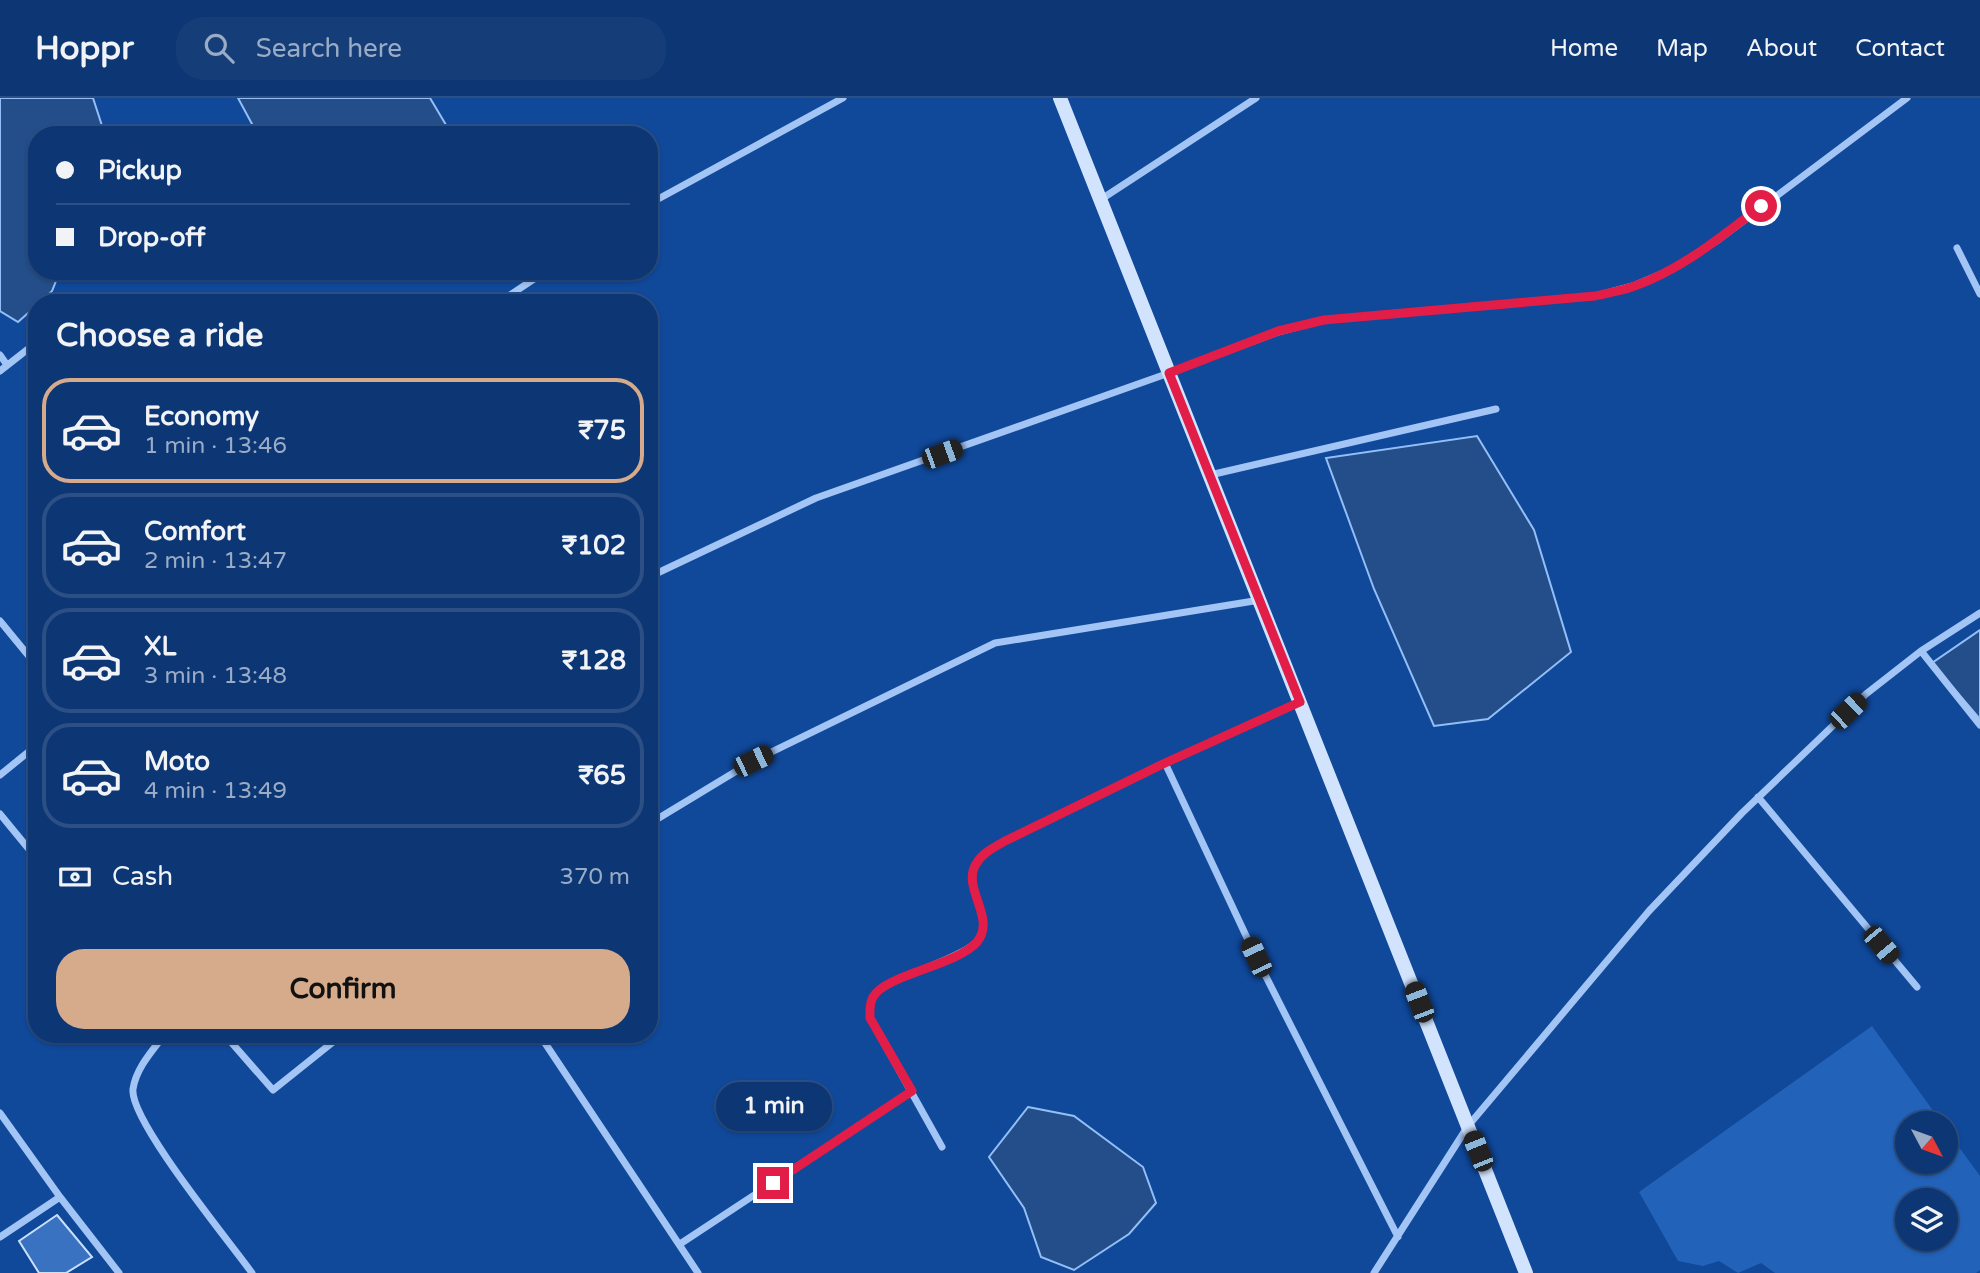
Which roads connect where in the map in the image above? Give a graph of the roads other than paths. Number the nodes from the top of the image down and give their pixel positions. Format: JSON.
{"nodes":[{"id":1,"x":843,"y":98,"type":"edge"},
{"id":2,"x":1060,"y":98,"type":"edge"},
{"id":3,"x":1256,"y":98,"type":"edge"},
{"id":4,"x":1906,"y":98,"type":"edge"},
{"id":5,"x":658,"y":199,"type":"edge"},
{"id":6,"x":1100,"y":201,"type":"junction"},
{"id":7,"x":1957,"y":248,"type":"dead end"},
{"id":8,"x":532,"y":280,"type":"edge"},
{"id":9,"x":512,"y":294,"type":"edge"},
{"id":10,"x":1980,"y":294,"type":"edge"},
{"id":11,"x":28,"y":349,"type":"edge"},
{"id":12,"x":0,"y":355,"type":"edge"},
{"id":13,"x":7,"y":365,"type":"junction"},
{"id":14,"x":0,"y":371,"type":"edge"},
{"id":15,"x":1169,"y":373,"type":"junction"},
{"id":16,"x":1496,"y":409,"type":"dead end"},
{"id":17,"x":1210,"y":475,"type":"junction"},
{"id":18,"x":658,"y":572,"type":"edge"},
{"id":19,"x":1259,"y":600,"type":"junction"},
{"id":20,"x":1980,"y":613,"type":"edge"},
{"id":21,"x":0,"y":621,"type":"edge"},
{"id":22,"x":1921,"y":651,"type":"junction"},
{"id":23,"x":28,"y":655,"type":"edge"},
{"id":24,"x":1300,"y":702,"type":"junction"},
{"id":25,"x":1980,"y":724,"type":"edge"},
{"id":26,"x":28,"y":752,"type":"edge"},
{"id":27,"x":1165,"y":763,"type":"junction"},
{"id":28,"x":0,"y":775,"type":"edge"},
{"id":29,"x":1758,"y":797,"type":"junction"},
{"id":30,"x":0,"y":814,"type":"edge"},
{"id":31,"x":658,"y":819,"type":"edge"},
{"id":32,"x":28,"y":848,"type":"edge"},
{"id":33,"x":1917,"y":987,"type":"dead end"},
{"id":34,"x":158,"y":1043,"type":"edge"},
{"id":35,"x":232,"y":1043,"type":"edge"},
{"id":36,"x":332,"y":1043,"type":"edge"},
{"id":37,"x":546,"y":1043,"type":"edge"},
{"id":38,"x":912,"y":1091,"type":"junction"},
{"id":39,"x":0,"y":1113,"type":"edge"},
{"id":40,"x":1468,"y":1126,"type":"junction"},
{"id":41,"x":942,"y":1147,"type":"dead end"},
{"id":42,"x":60,"y":1197,"type":"junction"},
{"id":43,"x":0,"y":1237,"type":"edge"},
{"id":44,"x":1398,"y":1237,"type":"junction"},
{"id":45,"x":680,"y":1244,"type":"junction"},
{"id":46,"x":119,"y":1273,"type":"edge"},
{"id":47,"x":252,"y":1273,"type":"edge"},
{"id":48,"x":698,"y":1273,"type":"edge"},
{"id":49,"x":1374,"y":1273,"type":"edge"},
{"id":50,"x":1526,"y":1273,"type":"edge"}],
"edges":[{"from":1,"to":5,"type":"street"},
{"from":2,"to":6,"type":"main road"},
{"from":3,"to":6,"type":"street"},
{"from":4,"to":15,"type":"street"},
{"from":6,"to":15,"type":"main road"},
{"from":7,"to":10,"type":"street"},
{"from":8,"to":9,"type":"street"},
{"from":11,"to":13,"type":"street"},
{"from":12,"to":13,"type":"street"},
{"from":13,"to":14,"type":"street"},
{"from":15,"to":17,"type":"main road"},
{"from":15,"to":18,"type":"street"},
{"from":16,"to":17,"type":"street"},
{"from":17,"to":19,"type":"main road"},
{"from":19,"to":24,"type":"main road"},
{"from":19,"to":31,"type":"street"},
{"from":20,"to":22,"type":"street"},
{"from":21,"to":23,"type":"street"},
{"from":22,"to":25,"type":"street"},
{"from":22,"to":29,"type":"street"},
{"from":24,"to":27,"type":"street"},
{"from":24,"to":40,"type":"main road"},
{"from":26,"to":28,"type":"street"},
{"from":27,"to":38,"type":"street"},
{"from":27,"to":44,"type":"street"},
{"from":29,"to":33,"type":"street"},
{"from":29,"to":40,"type":"street"},
{"from":30,"to":32,"type":"street"},
{"from":34,"to":47,"type":"street"},
{"from":35,"to":36,"type":"street"},
{"from":37,"to":45,"type":"street"},
{"from":38,"to":41,"type":"street"},
{"from":38,"to":45,"type":"street"},
{"from":39,"to":42,"type":"street"},
{"from":40,"to":44,"type":"street"},
{"from":40,"to":50,"type":"main road"},
{"from":42,"to":43,"type":"street"},
{"from":42,"to":46,"type":"street"},
{"from":44,"to":49,"type":"street"},
{"from":45,"to":48,"type":"street"}]}
